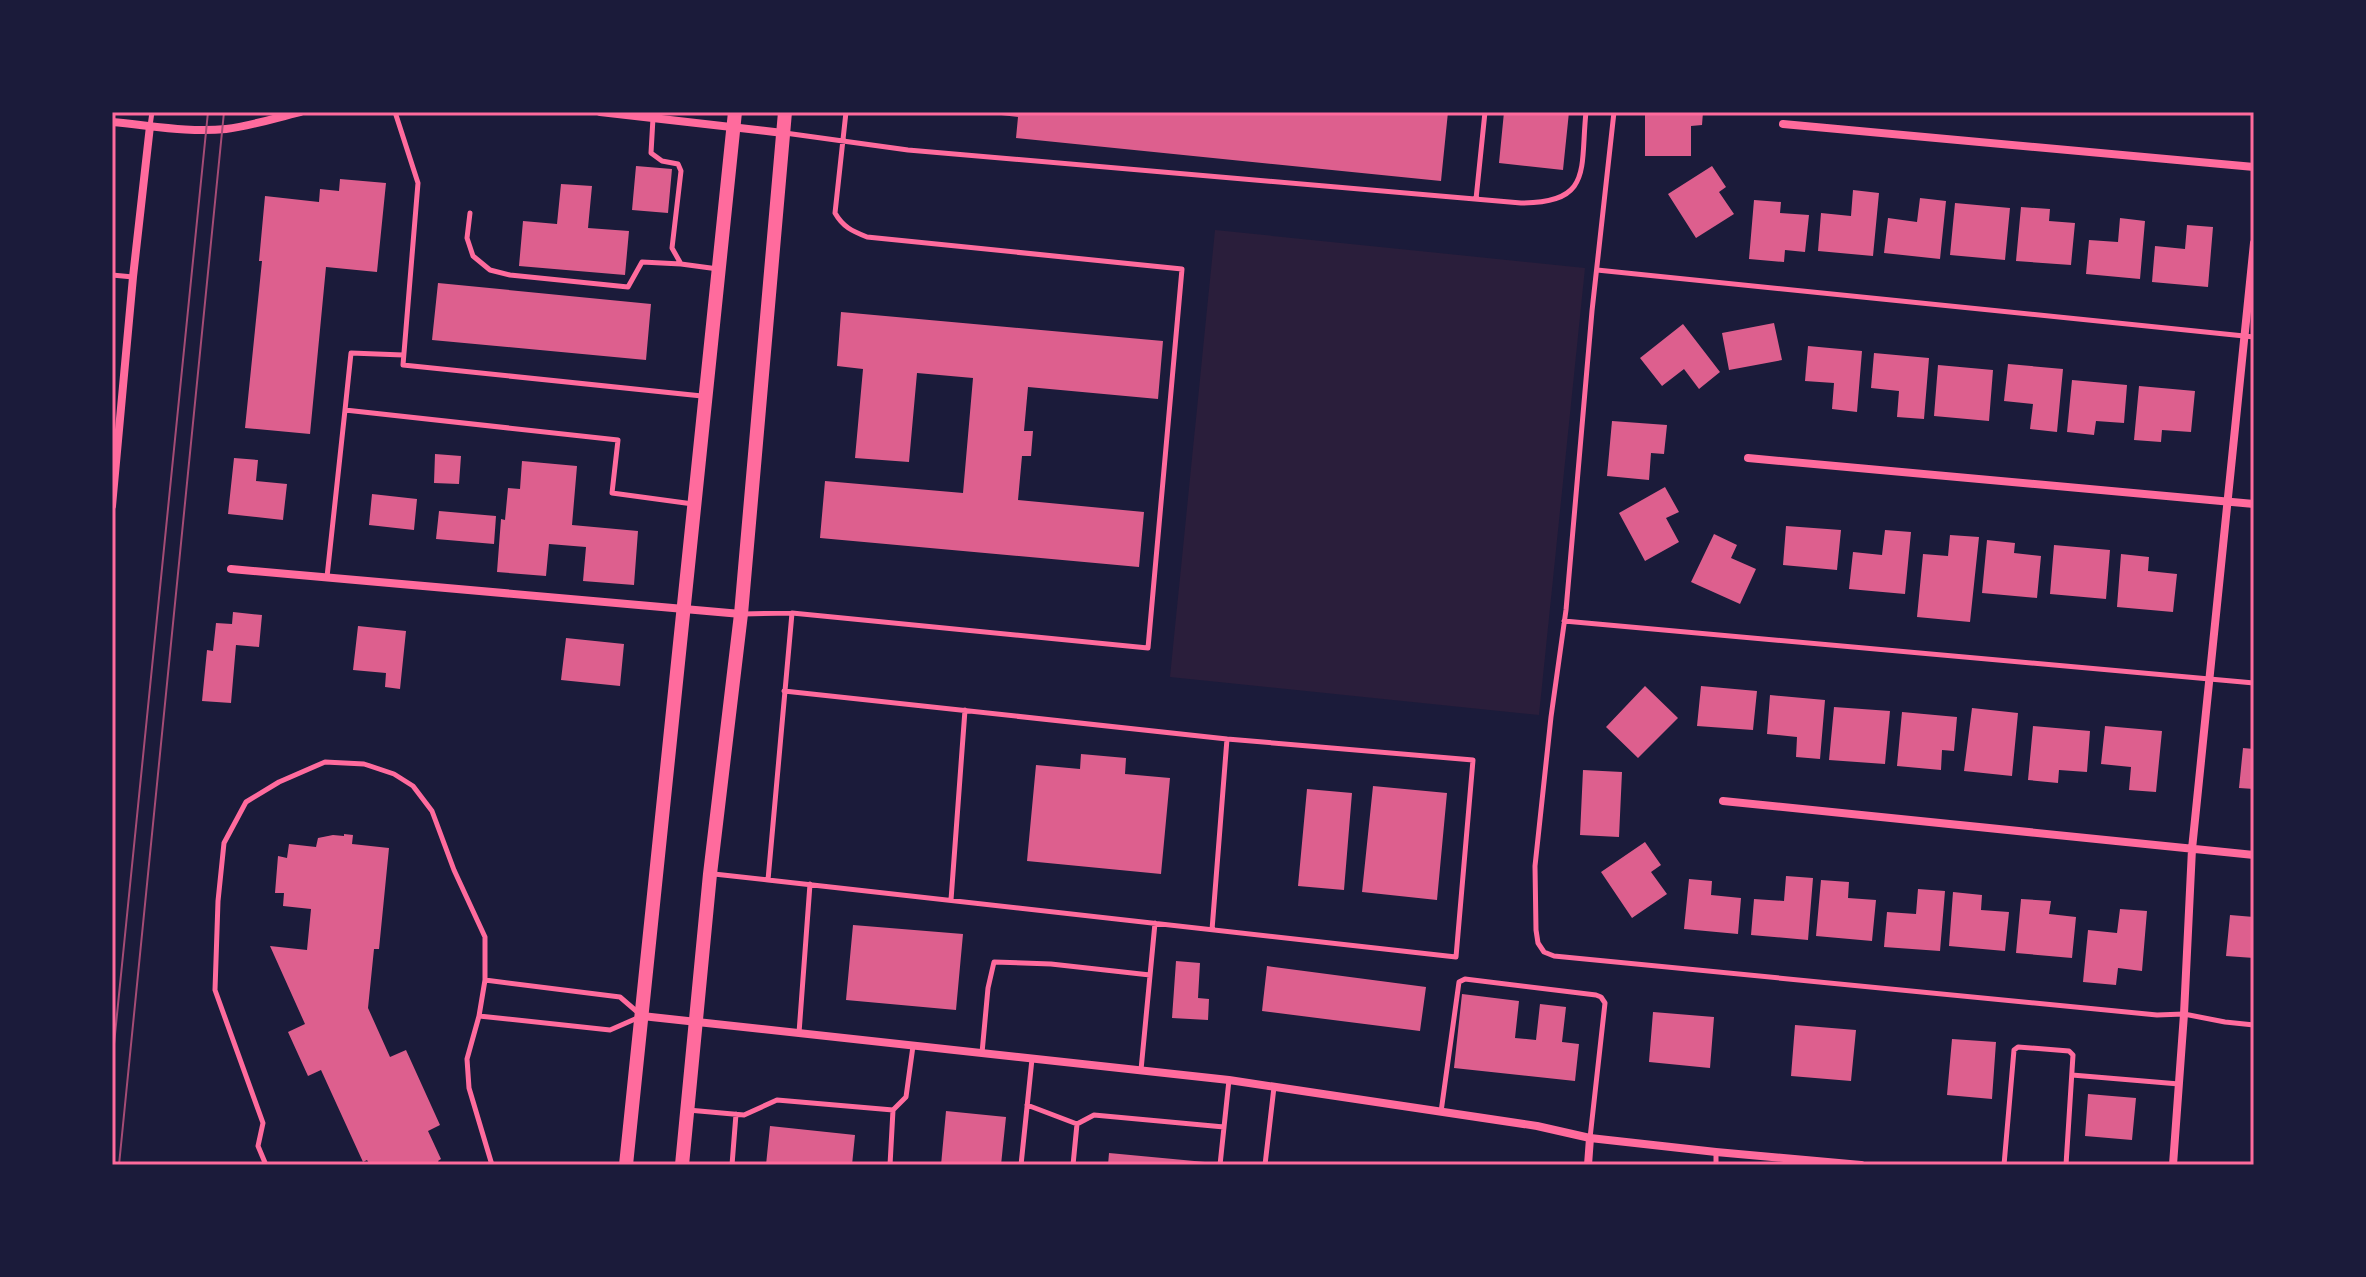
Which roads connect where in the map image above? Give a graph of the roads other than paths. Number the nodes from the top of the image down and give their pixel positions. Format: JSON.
{"nodes":[{"id":1,"x":152,"y":112,"type":"edge"},
{"id":2,"x":300,"y":112,"type":"edge"},
{"id":3,"x":395,"y":112,"type":"edge"},
{"id":4,"x":600,"y":112,"type":"edge"},
{"id":5,"x":785,"y":112,"type":"edge"},
{"id":6,"x":846,"y":112,"type":"edge"},
{"id":7,"x":1485,"y":112,"type":"edge"},
{"id":8,"x":1586,"y":112,"type":"edge"},
{"id":9,"x":1614,"y":112,"type":"edge"},
{"id":10,"x":653,"y":117,"type":"junction"},
{"id":11,"x":735,"y":119,"type":"edge"},
{"id":12,"x":112,"y":122,"type":"edge"},
{"id":13,"x":1783,"y":124,"type":"dead end"},
{"id":14,"x":150,"y":126,"type":"junction"},
{"id":15,"x":783,"y":133,"type":"junction"},
{"id":16,"x":842,"y":140,"type":"junction"},
{"id":17,"x":2254,"y":167,"type":"edge"},
{"id":18,"x":1476,"y":199,"type":"junction"},
{"id":19,"x":470,"y":213,"type":"dead end"},
{"id":20,"x":2254,"y":243,"type":"edge"},
{"id":21,"x":681,"y":264,"type":"junction"},
{"id":22,"x":719,"y":269,"type":"junction"},
{"id":23,"x":1597,"y":270,"type":"junction"},
{"id":24,"x":112,"y":275,"type":"edge"},
{"id":25,"x":133,"y":277,"type":"junction"},
{"id":26,"x":2249,"y":337,"type":"edge"},
{"id":27,"x":403,"y":355,"type":"junction"},
{"id":28,"x":706,"y":396,"type":"junction"},
{"id":29,"x":345,"y":410,"type":"junction"},
{"id":30,"x":116,"y":431,"type":"edge"},
{"id":31,"x":1748,"y":458,"type":"dead end"},
{"id":32,"x":2226,"y":501,"type":"junction"},
{"id":33,"x":2254,"y":504,"type":"edge"},
{"id":34,"x":695,"y":505,"type":"junction"},
{"id":35,"x":112,"y":506,"type":"edge"},
{"id":36,"x":231,"y":569,"type":"dead end"},
{"id":37,"x":327,"y":577,"type":"junction"},
{"id":38,"x":684,"y":609,"type":"junction"},
{"id":39,"x":792,"y":613,"type":"junction"},
{"id":40,"x":741,"y":614,"type":"junction"},
{"id":41,"x":1564,"y":621,"type":"junction"},
{"id":42,"x":2209,"y":678,"type":"junction"},
{"id":43,"x":2254,"y":683,"type":"edge"},
{"id":44,"x":784,"y":691,"type":"junction"},
{"id":45,"x":965,"y":710,"type":"junction"},
{"id":46,"x":1227,"y":739,"type":"junction"},
{"id":47,"x":1723,"y":801,"type":"dead end"},
{"id":48,"x":2192,"y":849,"type":"junction"},
{"id":49,"x":2254,"y":855,"type":"edge"},
{"id":50,"x":710,"y":874,"type":"junction"},
{"id":51,"x":768,"y":880,"type":"junction"},
{"id":52,"x":810,"y":884,"type":"junction"},
{"id":53,"x":951,"y":900,"type":"junction"},
{"id":54,"x":1155,"y":923,"type":"junction"},
{"id":55,"x":1212,"y":930,"type":"junction"},
{"id":56,"x":1150,"y":975,"type":"junction"},
{"id":57,"x":485,"y":980,"type":"junction"},
{"id":58,"x":2184,"y":1014,"type":"junction"},
{"id":59,"x":479,"y":1016,"type":"junction"},
{"id":60,"x":642,"y":1016,"type":"junction"},
{"id":61,"x":695,"y":1021,"type":"junction"},
{"id":62,"x":2254,"y":1025,"type":"edge"},
{"id":63,"x":799,"y":1033,"type":"junction"},
{"id":64,"x":913,"y":1045,"type":"junction"},
{"id":65,"x":982,"y":1053,"type":"junction"},
{"id":66,"x":1032,"y":1058,"type":"junction"},
{"id":67,"x":1141,"y":1070,"type":"junction"},
{"id":68,"x":2072,"y":1075,"type":"junction"},
{"id":69,"x":1229,"y":1080,"type":"junction"},
{"id":70,"x":2179,"y":1084,"type":"junction"},
{"id":71,"x":1274,"y":1087,"type":"junction"},
{"id":72,"x":1027,"y":1105,"type":"junction"},
{"id":73,"x":687,"y":1110,"type":"junction"},
{"id":74,"x":893,"y":1110,"type":"junction"},
{"id":75,"x":1441,"y":1112,"type":"junction"},
{"id":76,"x":736,"y":1114,"type":"junction"},
{"id":77,"x":1077,"y":1124,"type":"junction"},
{"id":78,"x":1224,"y":1127,"type":"junction"},
{"id":79,"x":1590,"y":1138,"type":"junction"},
{"id":80,"x":1716,"y":1152,"type":"junction"},
{"id":81,"x":266,"y":1165,"type":"edge"},
{"id":82,"x":492,"y":1165,"type":"edge"},
{"id":83,"x":626,"y":1165,"type":"edge"},
{"id":84,"x":682,"y":1165,"type":"edge"},
{"id":85,"x":732,"y":1165,"type":"edge"},
{"id":86,"x":890,"y":1165,"type":"edge"},
{"id":87,"x":1021,"y":1165,"type":"edge"},
{"id":88,"x":1073,"y":1165,"type":"edge"},
{"id":89,"x":1220,"y":1165,"type":"edge"},
{"id":90,"x":1265,"y":1165,"type":"edge"},
{"id":91,"x":1588,"y":1165,"type":"edge"},
{"id":92,"x":1716,"y":1165,"type":"edge"},
{"id":93,"x":1861,"y":1165,"type":"edge"},
{"id":94,"x":2004,"y":1165,"type":"edge"},
{"id":95,"x":2066,"y":1165,"type":"edge"},
{"id":96,"x":2173,"y":1165,"type":"edge"}],
"edges":[{"from":1,"to":14,"type":"lane"},
{"from":2,"to":14,"type":"street"},
{"from":3,"to":27,"type":"lane"},
{"from":4,"to":10,"type":"street"},
{"from":5,"to":15,"type":"main road"},
{"from":6,"to":16,"type":"lane"},
{"from":7,"to":18,"type":"lane"},
{"from":8,"to":18,"type":"lane"},
{"from":9,"to":23,"type":"lane"},
{"from":10,"to":11,"type":"street"},
{"from":10,"to":21,"type":"lane"},
{"from":11,"to":15,"type":"street"},
{"from":11,"to":22,"type":"main road"},
{"from":12,"to":14,"type":"street"},
{"from":13,"to":17,"type":"street"},
{"from":14,"to":25,"type":"street"},
{"from":15,"to":16,"type":"lane"},
{"from":15,"to":40,"type":"main road"},
{"from":16,"to":18,"type":"lane"},
{"from":16,"to":39,"type":"lane"},
{"from":19,"to":21,"type":"lane"},
{"from":20,"to":26,"type":"street"},
{"from":21,"to":22,"type":"lane"},
{"from":22,"to":28,"type":"main road"},
{"from":23,"to":26,"type":"lane"},
{"from":23,"to":41,"type":"lane"},
{"from":24,"to":25,"type":"lane"},
{"from":25,"to":30,"type":"street"},
{"from":26,"to":32,"type":"street"},
{"from":27,"to":28,"type":"lane"},
{"from":27,"to":29,"type":"lane"},
{"from":28,"to":34,"type":"main road"},
{"from":29,"to":34,"type":"lane"},
{"from":29,"to":37,"type":"lane"},
{"from":30,"to":35,"type":"street"},
{"from":31,"to":32,"type":"street"},
{"from":32,"to":33,"type":"street"},
{"from":32,"to":42,"type":"street"},
{"from":34,"to":38,"type":"main road"},
{"from":36,"to":37,"type":"street"},
{"from":37,"to":38,"type":"street"},
{"from":38,"to":40,"type":"street"},
{"from":38,"to":60,"type":"main road"},
{"from":39,"to":40,"type":"lane"},
{"from":39,"to":44,"type":"lane"},
{"from":40,"to":50,"type":"main road"},
{"from":41,"to":42,"type":"lane"},
{"from":41,"to":58,"type":"lane"},
{"from":42,"to":43,"type":"lane"},
{"from":42,"to":48,"type":"street"},
{"from":44,"to":45,"type":"lane"},
{"from":44,"to":51,"type":"lane"},
{"from":45,"to":46,"type":"lane"},
{"from":45,"to":53,"type":"lane"},
{"from":46,"to":55,"type":"lane"},
{"from":46,"to":55,"type":"lane"},
{"from":47,"to":48,"type":"street"},
{"from":48,"to":49,"type":"street"},
{"from":48,"to":58,"type":"street"},
{"from":50,"to":51,"type":"lane"},
{"from":50,"to":61,"type":"main road"},
{"from":51,"to":52,"type":"lane"},
{"from":52,"to":53,"type":"lane"},
{"from":52,"to":63,"type":"lane"},
{"from":53,"to":54,"type":"lane"},
{"from":54,"to":55,"type":"lane"},
{"from":54,"to":56,"type":"lane"},
{"from":56,"to":65,"type":"lane"},
{"from":56,"to":67,"type":"lane"},
{"from":57,"to":59,"type":"lane"},
{"from":57,"to":60,"type":"lane"},
{"from":57,"to":81,"type":"lane"},
{"from":58,"to":62,"type":"lane"},
{"from":58,"to":70,"type":"street"},
{"from":59,"to":60,"type":"lane"},
{"from":59,"to":82,"type":"lane"},
{"from":60,"to":61,"type":"street"},
{"from":60,"to":83,"type":"main road"},
{"from":61,"to":63,"type":"street"},
{"from":61,"to":73,"type":"main road"},
{"from":63,"to":64,"type":"street"},
{"from":64,"to":65,"type":"street"},
{"from":64,"to":74,"type":"lane"},
{"from":65,"to":66,"type":"street"},
{"from":66,"to":67,"type":"street"},
{"from":66,"to":72,"type":"lane"},
{"from":67,"to":69,"type":"street"},
{"from":68,"to":70,"type":"lane"},
{"from":68,"to":94,"type":"lane"},
{"from":68,"to":95,"type":"lane"},
{"from":69,"to":71,"type":"street"},
{"from":69,"to":78,"type":"lane"},
{"from":70,"to":96,"type":"street"},
{"from":71,"to":75,"type":"street"},
{"from":71,"to":90,"type":"lane"},
{"from":72,"to":77,"type":"lane"},
{"from":72,"to":87,"type":"lane"},
{"from":73,"to":76,"type":"lane"},
{"from":73,"to":84,"type":"main road"},
{"from":74,"to":76,"type":"lane"},
{"from":74,"to":86,"type":"lane"},
{"from":75,"to":79,"type":"street"},
{"from":75,"to":79,"type":"lane"},
{"from":76,"to":85,"type":"lane"},
{"from":77,"to":78,"type":"lane"},
{"from":77,"to":88,"type":"lane"},
{"from":78,"to":89,"type":"lane"},
{"from":79,"to":80,"type":"street"},
{"from":79,"to":91,"type":"street"},
{"from":80,"to":92,"type":"lane"},
{"from":80,"to":93,"type":"street"}]}
